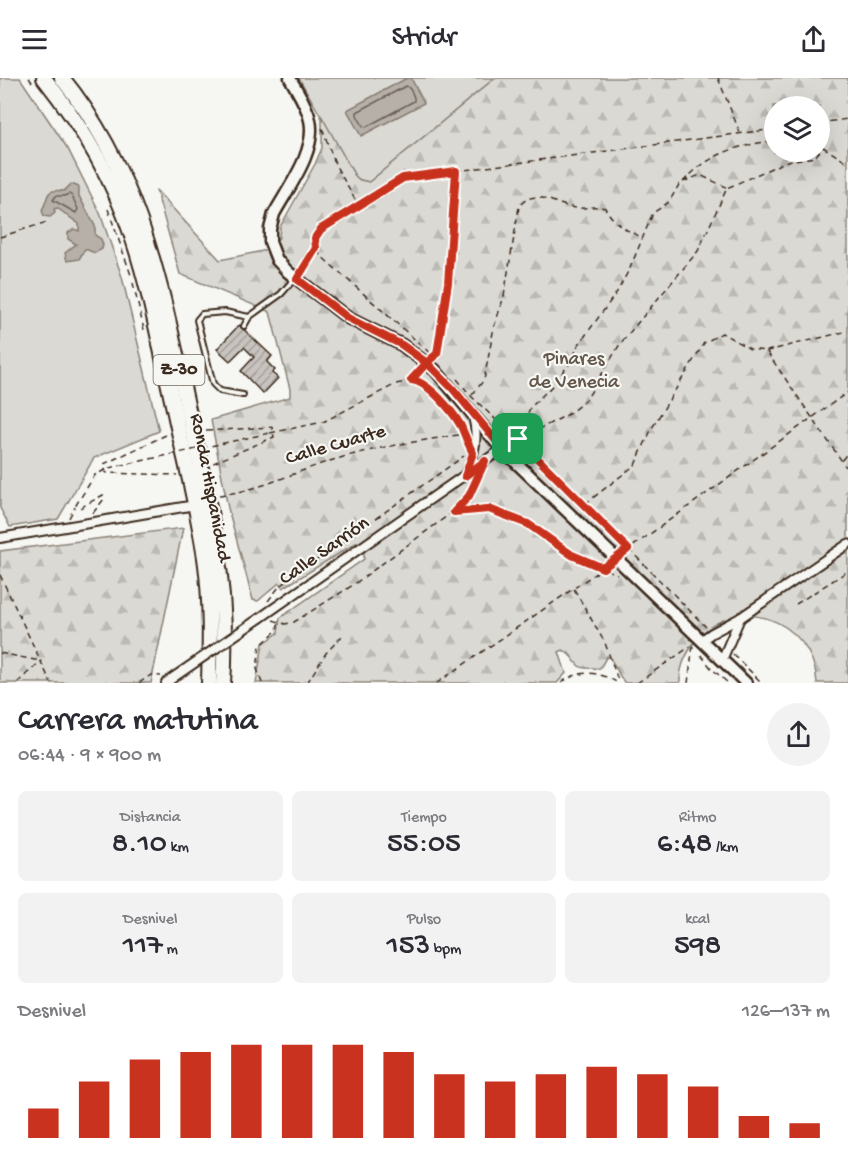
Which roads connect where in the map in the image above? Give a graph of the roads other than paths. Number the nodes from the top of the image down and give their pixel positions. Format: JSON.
{"nodes":[{"id":1,"x":63,"y":78,"type":"edge"},
{"id":2,"x":290,"y":78,"type":"edge"},
{"id":3,"x":39,"y":81,"type":"edge"},
{"id":4,"x":296,"y":279,"type":"junction"},
{"id":5,"x":249,"y":317,"type":"junction"},
{"id":6,"x":244,"y":326,"type":"dead end"},
{"id":7,"x":243,"y":395,"type":"dead end"},
{"id":8,"x":470,"y":410,"type":"junction"},
{"id":9,"x":500,"y":446,"type":"junction"},
{"id":10,"x":465,"y":476,"type":"junction"},
{"id":11,"x":213,"y":496,"type":"junction"},
{"id":12,"x":195,"y":505,"type":"junction"},
{"id":13,"x":0,"y":528,"type":"edge"},
{"id":14,"x":1,"y":537,"type":"edge"},
{"id":15,"x":848,"y":544,"type":"edge"},
{"id":16,"x":740,"y":618,"type":"junction"},
{"id":17,"x":698,"y":642,"type":"junction"},
{"id":18,"x":722,"y":660,"type":"junction"},
{"id":19,"x":165,"y":680,"type":"edge"},
{"id":20,"x":208,"y":683,"type":"edge"},
{"id":21,"x":223,"y":683,"type":"edge"},
{"id":22,"x":746,"y":683,"type":"edge"}],
"edges":[{"from":1,"to":11,"type":"highway","name":"Ronda Hispanidad","number":"Z-30"},
{"from":2,"to":4,"type":"street"},
{"from":3,"to":12,"type":"highway","name":"Ronda Hispanidad","number":"Z-30"},
{"from":4,"to":5,"type":"lane"},
{"from":4,"to":8,"type":"street"},
{"from":5,"to":6,"type":"lane"},
{"from":5,"to":7,"type":"lane"},
{"from":8,"to":9,"type":"street"},
{"from":8,"to":10,"type":"street"},
{"from":9,"to":10,"type":"street","name":"Calle Sarrión"},
{"from":9,"to":17,"type":"street"},
{"from":10,"to":19,"type":"street","name":"Calle Sarrión","bridge":true},
{"from":11,"to":12,"type":"highway"},
{"from":11,"to":21,"type":"highway","name":"Ronda Hispanidad","number":"Z-30"},
{"from":12,"to":14,"type":"street"},
{"from":12,"to":20,"type":"highway","name":"Ronda Hispanidad","number":"Z-30"},
{"from":13,"to":14,"type":"street"},
{"from":15,"to":16,"type":"street"},
{"from":16,"to":17,"type":"street"},
{"from":16,"to":18,"type":"street"},
{"from":17,"to":18,"type":"street"},
{"from":18,"to":22,"type":"street"}]}
